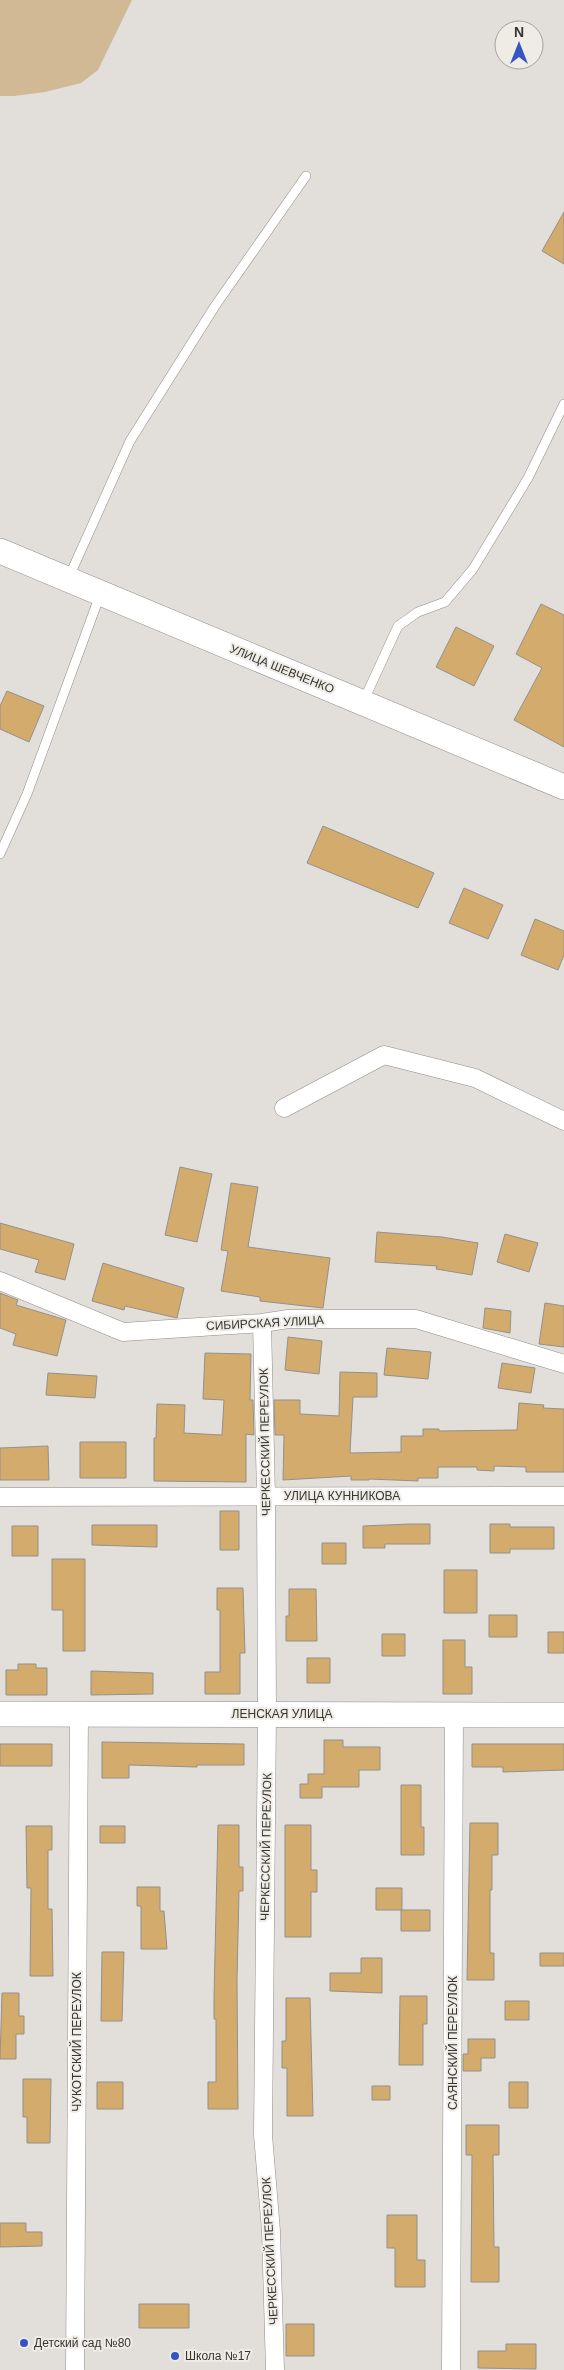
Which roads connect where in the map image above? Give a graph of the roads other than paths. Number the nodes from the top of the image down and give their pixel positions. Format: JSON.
{"nodes":[{"id":1,"x":306,"y":176,"type":"dead end"},
{"id":2,"x":564,"y":404,"type":"edge"},
{"id":3,"x":0,"y":551,"type":"edge"},
{"id":4,"x":68,"y":580,"type":"junction"},
{"id":5,"x":100,"y":594,"type":"junction"},
{"id":6,"x":363,"y":701,"type":"junction"},
{"id":7,"x":564,"y":787,"type":"edge"},
{"id":8,"x":0,"y":854,"type":"edge"},
{"id":9,"x":284,"y":1108,"type":"dead end"},
{"id":10,"x":564,"y":1121,"type":"edge"},
{"id":11,"x":0,"y":1282,"type":"edge"},
{"id":12,"x":262,"y":1323,"type":"junction"},
{"id":13,"x":564,"y":1364,"type":"edge"},
{"id":14,"x":266,"y":1496,"type":"junction"},
{"id":15,"x":564,"y":1496,"type":"edge"},
{"id":16,"x":0,"y":1497,"type":"edge"},
{"id":17,"x":78,"y":1713,"type":"junction"},
{"id":18,"x":0,"y":1714,"type":"edge"},
{"id":19,"x":267,"y":1714,"type":"junction"},
{"id":20,"x":454,"y":1715,"type":"junction"},
{"id":21,"x":564,"y":1715,"type":"edge"},
{"id":22,"x":75,"y":2370,"type":"edge"},
{"id":23,"x":275,"y":2370,"type":"edge"},
{"id":24,"x":451,"y":2370,"type":"edge"}],
"edges":[{"from":1,"to":4,"type":"lane"},
{"from":2,"to":6,"type":"lane"},
{"from":3,"to":4,"type":"street","name":"УЛИЦА ШЕВЧЕНКО"},
{"from":4,"to":5,"type":"street","name":"УЛИЦА ШЕВЧЕНКО"},
{"from":5,"to":6,"type":"street","name":"УЛИЦА ШЕВЧЕНКО"},
{"from":5,"to":8,"type":"lane"},
{"from":6,"to":7,"type":"street","name":"УЛИЦА ШЕВЧЕНКО"},
{"from":9,"to":10,"type":"street"},
{"from":11,"to":12,"type":"street","name":"СИБИРСКАЯ УЛИЦА"},
{"from":12,"to":13,"type":"street","name":"СИБИРСКАЯ УЛИЦА"},
{"from":12,"to":14,"type":"street","name":"ЧЕРКЕССКИЙ ПЕРЕУЛОК"},
{"from":14,"to":15,"type":"street","name":"УЛИЦА КУННИКОВА"},
{"from":14,"to":16,"type":"street","name":"УЛИЦА КУННИКОВА"},
{"from":14,"to":19,"type":"street","name":"ЧЕРКЕССКИЙ ПЕРЕУЛОК"},
{"from":17,"to":18,"type":"street","name":"ЛЕНСКАЯ УЛИЦА"},
{"from":17,"to":19,"type":"street","name":"ЛЕНСКАЯ УЛИЦА"},
{"from":17,"to":22,"type":"street","name":"ЧУКОТСКИЙ ПЕРЕУЛОК"},
{"from":19,"to":20,"type":"street","name":"ЛЕНСКАЯ УЛИЦА"},
{"from":19,"to":23,"type":"street","name":"ЧЕРКЕССКИЙ ПЕРЕУЛОК"},
{"from":20,"to":21,"type":"street","name":"ЛЕНСКАЯ УЛИЦА"},
{"from":20,"to":24,"type":"street","name":"САЯНСКИЙ ПЕРЕУЛОК"}]}
